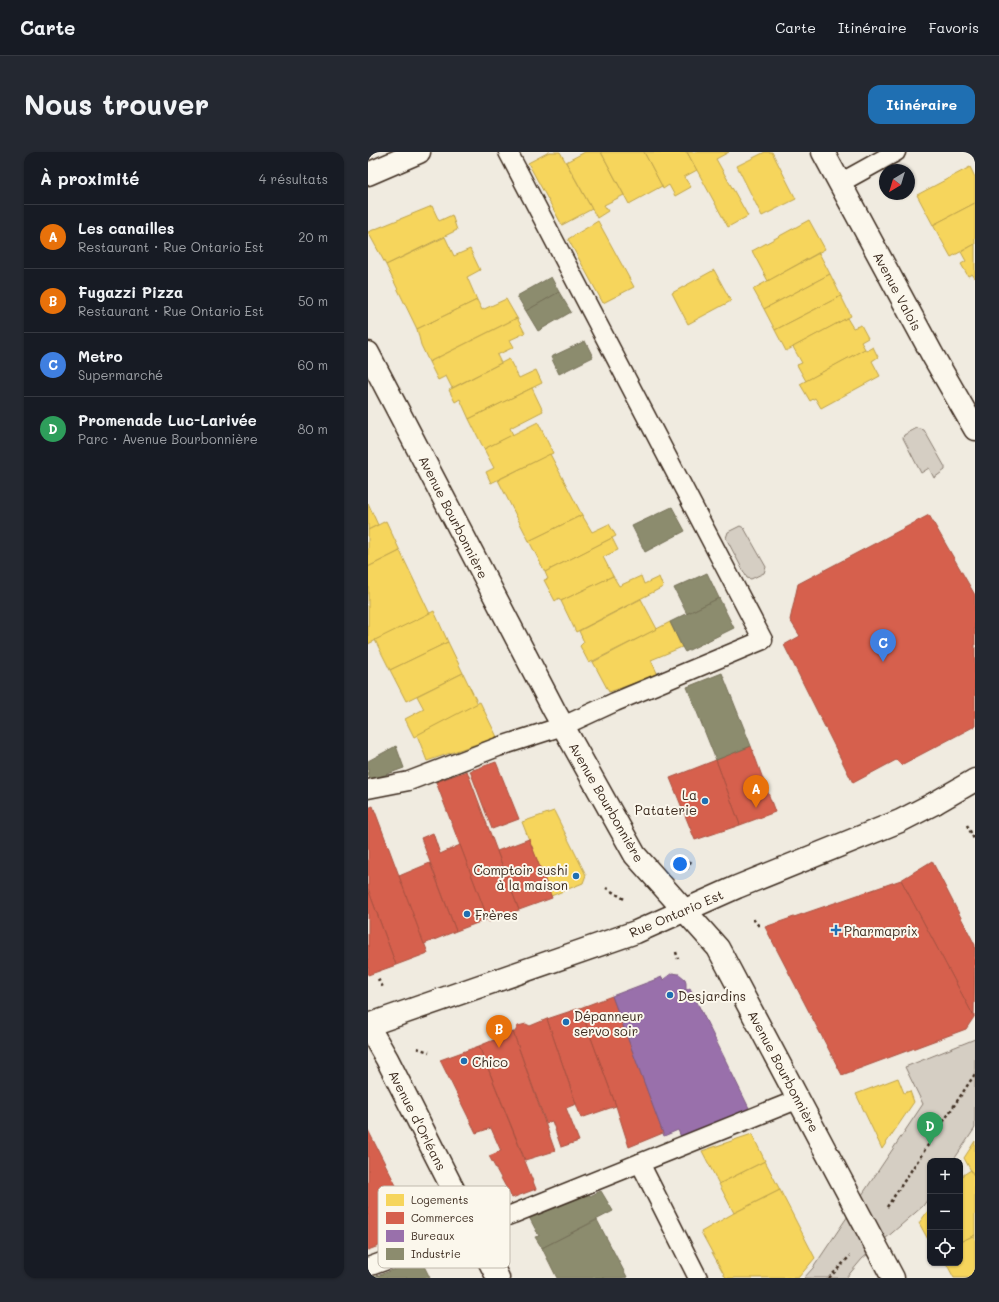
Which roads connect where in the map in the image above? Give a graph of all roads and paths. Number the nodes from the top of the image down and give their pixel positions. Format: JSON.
{"nodes":[{"id":1,"x":419,"y":152,"type":"edge"},
{"id":2,"x":508,"y":152,"type":"edge"},
{"id":3,"x":823,"y":152,"type":"edge"},
{"id":4,"x":896,"y":152,"type":"edge"},
{"id":5,"x":368,"y":174,"type":"edge"},
{"id":6,"x":840,"y":183,"type":"junction"},
{"id":7,"x":368,"y":353,"type":"edge"},
{"id":8,"x":975,"y":429,"type":"edge"},
{"id":9,"x":563,"y":726,"type":"junction"},
{"id":10,"x":975,"y":780,"type":"edge"},
{"id":11,"x":368,"y":789,"type":"edge"},
{"id":12,"x":967,"y":825,"type":"dead end"},
{"id":13,"x":975,"y":841,"type":"edge"},
{"id":14,"x":691,"y":861,"type":"dead end"},
{"id":15,"x":687,"y":869,"type":"dead end"},
{"id":16,"x":606,"y":888,"type":"dead end"},
{"id":17,"x":626,"y":900,"type":"dead end"},
{"id":18,"x":685,"y":910,"type":"junction"},
{"id":19,"x":754,"y":919,"type":"dead end"},
{"id":20,"x":759,"y":926,"type":"dead end"},
{"id":21,"x":676,"y":952,"type":"dead end"},
{"id":22,"x":678,"y":959,"type":"dead end"},
{"id":23,"x":378,"y":979,"type":"dead end"},
{"id":24,"x":385,"y":990,"type":"dead end"},
{"id":25,"x":368,"y":1026,"type":"edge"},
{"id":26,"x":417,"y":1048,"type":"dead end"},
{"id":27,"x":429,"y":1052,"type":"dead end"},
{"id":28,"x":975,"y":1074,"type":"edge"},
{"id":29,"x":799,"y":1099,"type":"junction"},
{"id":30,"x":640,"y":1163,"type":"junction"},
{"id":31,"x":452,"y":1186,"type":"edge"},
{"id":32,"x":884,"y":1212,"type":"dead end"},
{"id":33,"x":510,"y":1215,"type":"edge"},
{"id":34,"x":855,"y":1251,"type":"dead end"},
{"id":35,"x":378,"y":1263,"type":"edge"},
{"id":36,"x":368,"y":1267,"type":"edge"},
{"id":37,"x":493,"y":1268,"type":"edge"},
{"id":38,"x":498,"y":1278,"type":"edge"},
{"id":39,"x":698,"y":1278,"type":"edge"},
{"id":40,"x":829,"y":1278,"type":"edge"},
{"id":41,"x":893,"y":1278,"type":"edge"}],
"edges":[{"from":1,"to":5,"type":"street"},
{"from":2,"to":9,"type":"lane"},
{"from":3,"to":6,"type":"street","name":"Avenue Valois"},
{"from":4,"to":6,"type":"lane"},
{"from":6,"to":8,"type":"street","name":"Avenue Valois"},
{"from":7,"to":9,"type":"street","name":"Avenue Bourbonnière"},
{"from":9,"to":11,"type":"lane"},
{"from":9,"to":18,"type":"street","name":"Avenue Bourbonnière"},
{"from":10,"to":18,"type":"street","name":"Rue Ontario Est"},
{"from":12,"to":13,"type":"path"},
{"from":14,"to":15,"type":"path"},
{"from":16,"to":17,"type":"path"},
{"from":18,"to":25,"type":"street","name":"Rue Ontario Est"},
{"from":18,"to":29,"type":"street","name":"Avenue Bourbonnière"},
{"from":19,"to":20,"type":"path"},
{"from":21,"to":22,"type":"path"},
{"from":23,"to":24,"type":"path"},
{"from":25,"to":31,"type":"street","name":"Avenue d'Orléans"},
{"from":26,"to":27,"type":"path"},
{"from":28,"to":32,"type":"path"},
{"from":29,"to":30,"type":"lane"},
{"from":29,"to":41,"type":"street","name":"Avenue Bourbonnière"},
{"from":30,"to":33,"type":"lane"},
{"from":30,"to":39,"type":"lane"},
{"from":34,"to":40,"type":"path"},
{"from":35,"to":36,"type":"lane"},
{"from":37,"to":38,"type":"street","name":"Avenue d'Orléans"}]}
